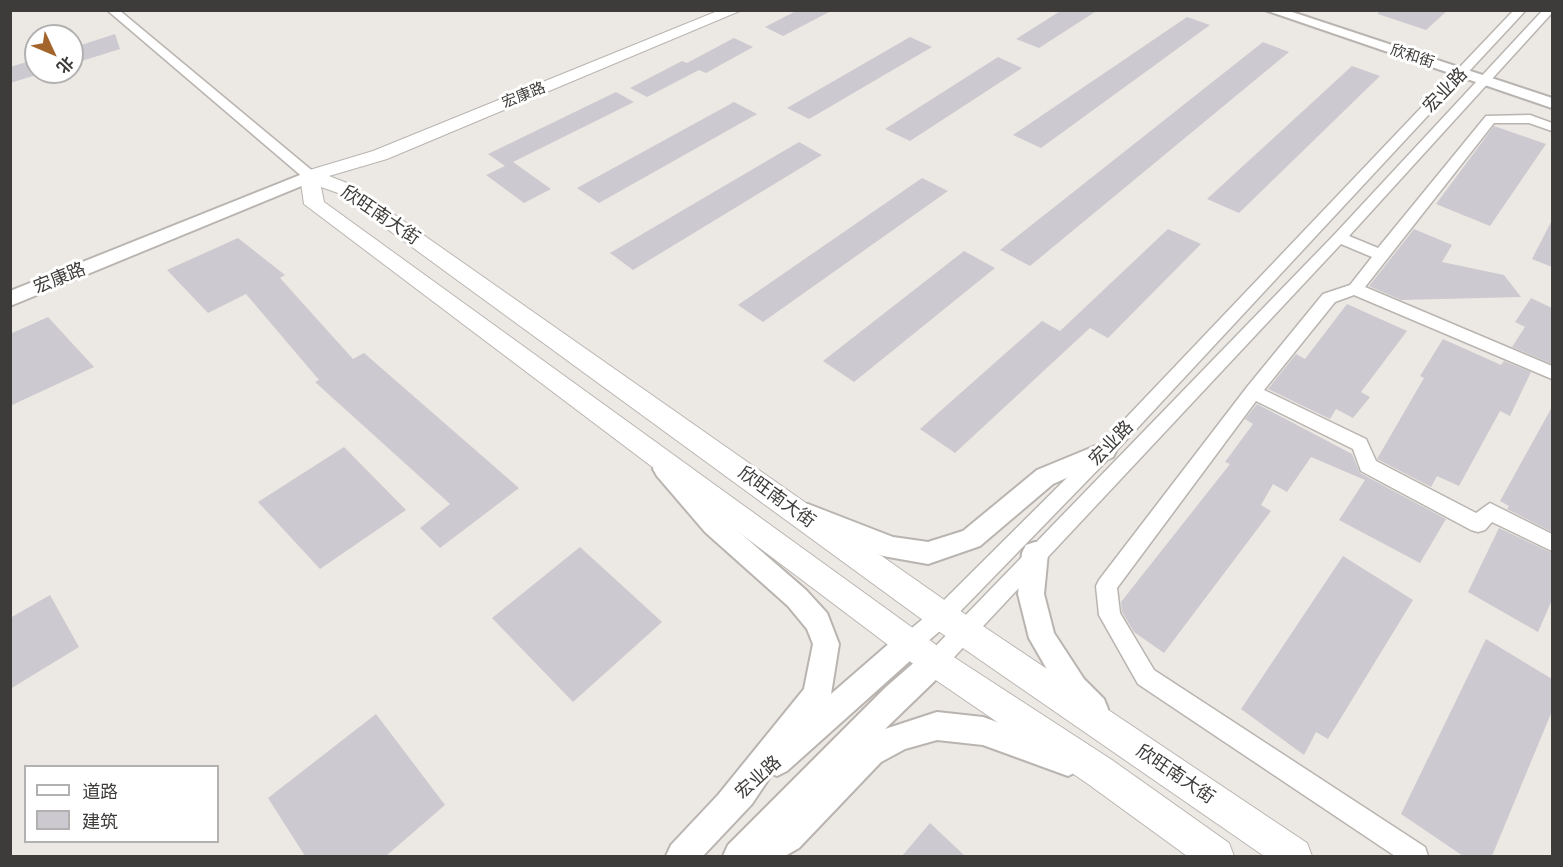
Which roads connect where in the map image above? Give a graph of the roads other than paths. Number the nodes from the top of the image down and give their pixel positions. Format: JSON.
{"nodes":[{"id":1,"x":112,"y":10,"type":"edge"},
{"id":2,"x":703,"y":10,"type":"edge"},
{"id":3,"x":735,"y":10,"type":"edge"},
{"id":4,"x":1271,"y":10,"type":"edge"},
{"id":5,"x":1521,"y":10,"type":"edge"},
{"id":6,"x":1549,"y":10,"type":"edge"},
{"id":7,"x":1308,"y":16,"type":"edge"},
{"id":8,"x":1467,"y":70,"type":"junction"},
{"id":9,"x":1488,"y":77,"type":"junction"},
{"id":10,"x":1552,"y":93,"type":"edge"},
{"id":11,"x":1552,"y":103,"type":"edge"},
{"id":12,"x":1552,"y":127,"type":"edge"},
{"id":13,"x":310,"y":176,"type":"junction"},
{"id":14,"x":1339,"y":238,"type":"junction"},
{"id":15,"x":1381,"y":255,"type":"junction"},
{"id":16,"x":1354,"y":289,"type":"junction"},
{"id":17,"x":10,"y":299,"type":"edge"},
{"id":18,"x":1552,"y":373,"type":"edge"},
{"id":19,"x":1252,"y":393,"type":"junction"},
{"id":20,"x":1108,"y":448,"type":"junction"},
{"id":21,"x":649,"y":450,"type":"junction"},
{"id":22,"x":1129,"y":458,"type":"junction"},
{"id":23,"x":787,"y":506,"type":"junction"},
{"id":24,"x":1552,"y":543,"type":"edge"},
{"id":25,"x":1035,"y":553,"type":"junction"},
{"id":26,"x":942,"y":616,"type":"junction"},
{"id":27,"x":964,"y":632,"type":"junction"},
{"id":28,"x":910,"y":643,"type":"junction"},
{"id":29,"x":935,"y":662,"type":"junction"},
{"id":30,"x":1124,"y":740,"type":"junction"},
{"id":31,"x":1100,"y":772,"type":"junction"},
{"id":32,"x":730,"y":803,"type":"junction"},
{"id":33,"x":682,"y":856,"type":"edge"},
{"id":34,"x":739,"y":856,"type":"edge"},
{"id":35,"x":756,"y":856,"type":"edge"},
{"id":36,"x":1216,"y":856,"type":"edge"},
{"id":37,"x":1294,"y":856,"type":"edge"},
{"id":38,"x":1416,"y":856,"type":"edge"}],
"edges":[{"from":1,"to":13,"type":"street"},
{"from":2,"to":13,"type":"main road","name":"宏康路"},
{"from":3,"to":13,"type":"main road","name":"宏康路"},
{"from":4,"to":7,"type":"street","name":"欣和街"},
{"from":5,"to":8,"type":"street","name":"宏业路"},
{"from":6,"to":9,"type":"street","name":"宏业路"},
{"from":7,"to":8,"type":"street","name":"欣和街"},
{"from":8,"to":9,"type":"street","name":"欣和街"},
{"from":8,"to":20,"type":"street","name":"宏业路"},
{"from":9,"to":10,"type":"street","name":"欣和街"},
{"from":9,"to":11,"type":"street","name":"欣和街"},
{"from":9,"to":14,"type":"street","name":"宏业路"},
{"from":12,"to":15,"type":"street"},
{"from":13,"to":17,"type":"street","name":"宏康路"},
{"from":13,"to":21,"type":"main road","name":"欣旺南大街"},
{"from":13,"to":23,"type":"main road","name":"欣旺南大街"},
{"from":14,"to":15,"type":"street"},
{"from":14,"to":22,"type":"street","name":"宏业路"},
{"from":15,"to":16,"type":"street"},
{"from":16,"to":18,"type":"street"},
{"from":16,"to":19,"type":"street"},
{"from":19,"to":24,"type":"street"},
{"from":19,"to":38,"type":"street"},
{"from":20,"to":22,"type":"street"},
{"from":20,"to":23,"type":"street"},
{"from":20,"to":26,"type":"street","name":"宏业路"},
{"from":21,"to":28,"type":"main road","name":"欣旺南大街"},
{"from":21,"to":32,"type":"street"},
{"from":22,"to":25,"type":"street","name":"宏业路"},
{"from":23,"to":26,"type":"main road","name":"欣旺南大街"},
{"from":25,"to":27,"type":"street","name":"宏业路"},
{"from":25,"to":30,"type":"street"},
{"from":26,"to":27,"type":"main road","name":"欣旺南大街"},
{"from":26,"to":28,"type":"street","name":"宏业路"},
{"from":27,"to":29,"type":"street","name":"宏业路"},
{"from":27,"to":30,"type":"main road","name":"欣旺南大街"},
{"from":28,"to":29,"type":"main road","name":"欣旺南大街"},
{"from":28,"to":32,"type":"street","name":"宏业路"},
{"from":29,"to":31,"type":"main road","name":"欣旺南大街"},
{"from":29,"to":34,"type":"street","name":"宏业路"},
{"from":30,"to":37,"type":"main road","name":"欣旺南大街"},
{"from":31,"to":35,"type":"street"},
{"from":31,"to":36,"type":"main road","name":"欣旺南大街"},
{"from":32,"to":33,"type":"street","name":"宏业路"}]}
